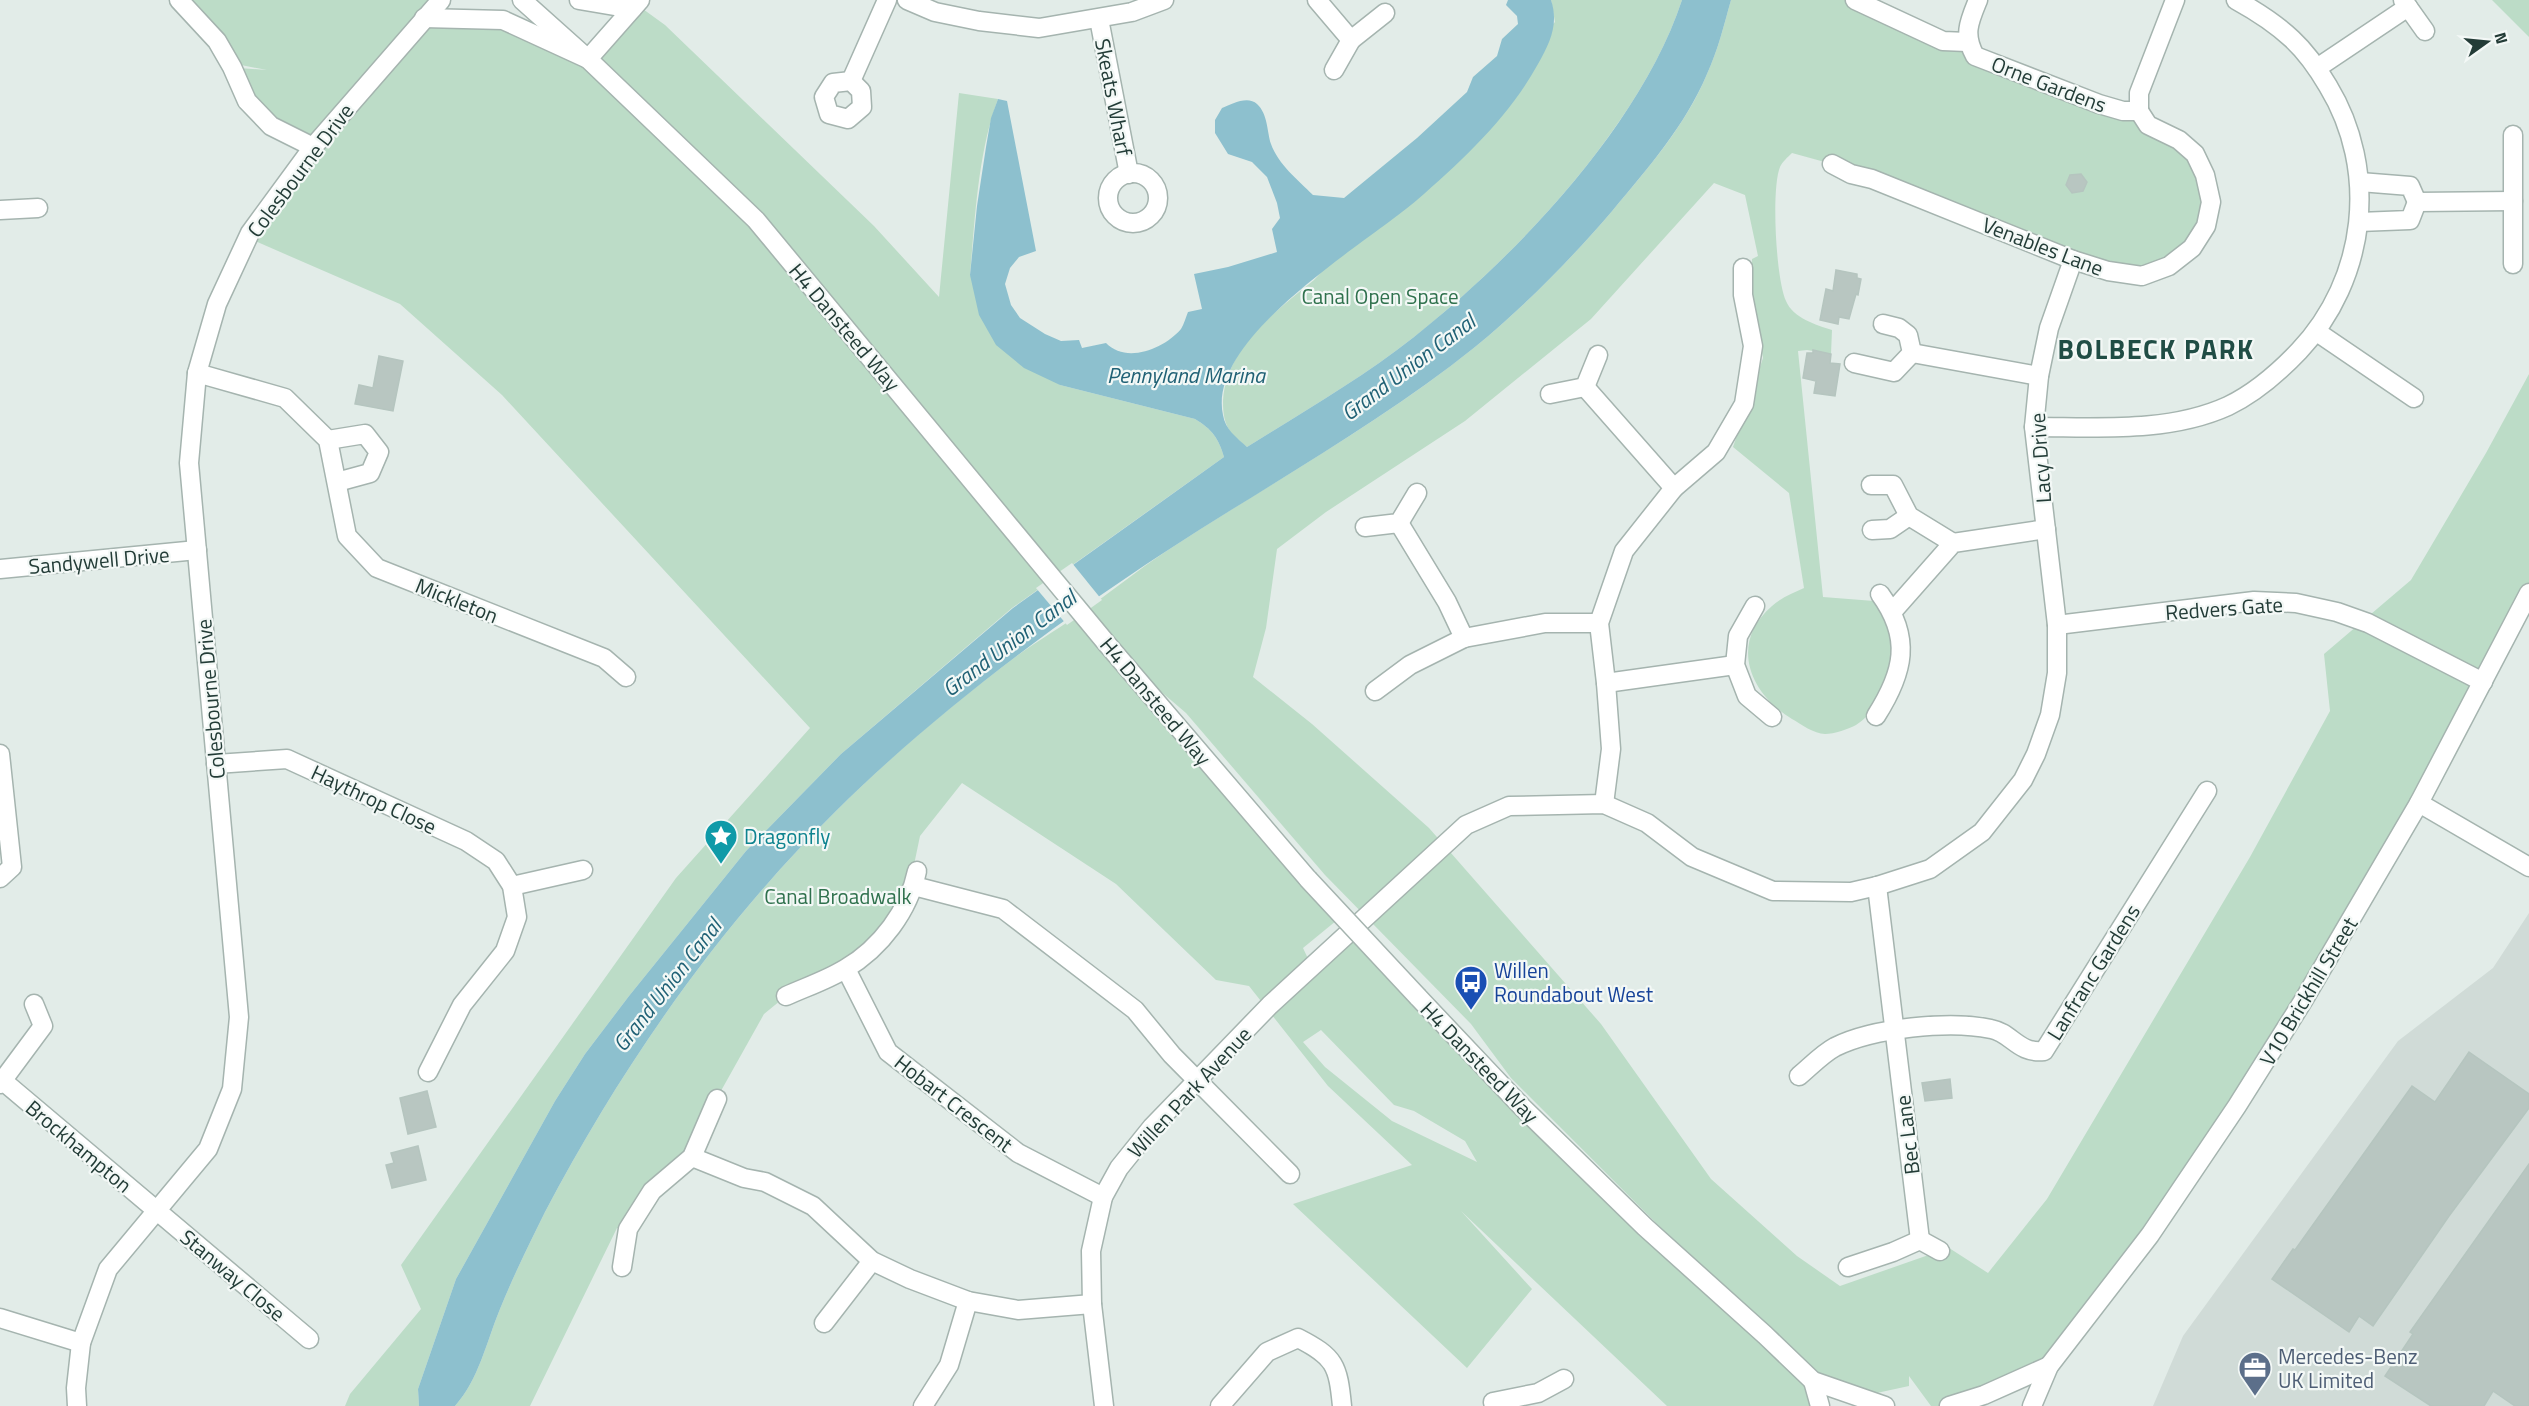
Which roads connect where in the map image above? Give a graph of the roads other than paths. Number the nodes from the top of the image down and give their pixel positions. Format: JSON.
{"nodes":[{"id":1,"x":179,"y":0,"type":"edge"},
{"id":2,"x":441,"y":0,"type":"edge"},
{"id":3,"x":522,"y":0,"type":"edge"},
{"id":4,"x":579,"y":0,"type":"edge"},
{"id":5,"x":886,"y":0,"type":"edge"},
{"id":6,"x":907,"y":0,"type":"edge"},
{"id":7,"x":1164,"y":0,"type":"edge"},
{"id":8,"x":1317,"y":0,"type":"edge"},
{"id":9,"x":1855,"y":0,"type":"edge"},
{"id":10,"x":1978,"y":0,"type":"edge"},
{"id":11,"x":2175,"y":0,"type":"edge"},
{"id":12,"x":2236,"y":0,"type":"edge"},
{"id":13,"x":636,"y":4,"type":"edge"},
{"id":14,"x":2406,"y":4,"type":"edge"},
{"id":15,"x":1385,"y":13,"type":"dead end"},
{"id":16,"x":424,"y":18,"type":"junction"},
{"id":17,"x":1099,"y":19,"type":"junction"},
{"id":18,"x":2425,"y":32,"type":"dead end"},
{"id":19,"x":1351,"y":40,"type":"junction"},
{"id":20,"x":1967,"y":42,"type":"junction"},
{"id":21,"x":588,"y":59,"type":"junction"},
{"id":22,"x":2317,"y":68,"type":"junction"},
{"id":23,"x":1334,"y":70,"type":"dead end"},
{"id":24,"x":851,"y":81,"type":"dead end"},
{"id":25,"x":2139,"y":111,"type":"junction"},
{"id":26,"x":2513,"y":135,"type":"dead end"},
{"id":27,"x":312,"y":147,"type":"junction"},
{"id":28,"x":1832,"y":164,"type":"dead end"},
{"id":29,"x":1129,"y":174,"type":"dead end"},
{"id":30,"x":2360,"y":182,"type":"junction"},
{"id":31,"x":2513,"y":201,"type":"junction"},
{"id":32,"x":2416,"y":202,"type":"junction"},
{"id":33,"x":38,"y":207,"type":"dead end"},
{"id":34,"x":0,"y":210,"type":"edge"},
{"id":35,"x":2359,"y":222,"type":"junction"},
{"id":36,"x":2073,"y":260,"type":"junction"},
{"id":37,"x":2513,"y":264,"type":"dead end"},
{"id":38,"x":1743,"y":268,"type":"dead end"},
{"id":39,"x":1883,"y":324,"type":"dead end"},
{"id":40,"x":2317,"y":332,"type":"junction"},
{"id":41,"x":1912,"y":352,"type":"junction"},
{"id":42,"x":1598,"y":355,"type":"dead end"},
{"id":43,"x":1854,"y":363,"type":"dead end"},
{"id":44,"x":197,"y":373,"type":"junction"},
{"id":45,"x":2039,"y":376,"type":"junction"},
{"id":46,"x":1585,"y":387,"type":"junction"},
{"id":47,"x":1550,"y":394,"type":"dead end"},
{"id":48,"x":2414,"y":398,"type":"dead end"},
{"id":49,"x":2034,"y":427,"type":"junction"},
{"id":50,"x":328,"y":440,"type":"junction"},
{"id":51,"x":337,"y":482,"type":"junction"},
{"id":52,"x":1871,"y":485,"type":"dead end"},
{"id":53,"x":1674,"y":488,"type":"junction"},
{"id":54,"x":1417,"y":494,"type":"dead end"},
{"id":55,"x":1909,"y":516,"type":"junction"},
{"id":56,"x":1399,"y":523,"type":"junction"},
{"id":57,"x":1365,"y":527,"type":"dead end"},
{"id":58,"x":1872,"y":530,"type":"dead end"},
{"id":59,"x":2046,"y":530,"type":"junction"},
{"id":60,"x":1953,"y":543,"type":"junction"},
{"id":61,"x":197,"y":550,"type":"junction"},
{"id":62,"x":0,"y":569,"type":"edge"},
{"id":63,"x":2529,"y":593,"type":"edge"},
{"id":64,"x":1880,"y":594,"type":"dead end"},
{"id":65,"x":1755,"y":606,"type":"dead end"},
{"id":66,"x":1893,"y":611,"type":"junction"},
{"id":67,"x":1599,"y":623,"type":"junction"},
{"id":68,"x":2056,"y":625,"type":"junction"},
{"id":69,"x":1464,"y":638,"type":"junction"},
{"id":70,"x":1735,"y":665,"type":"junction"},
{"id":71,"x":626,"y":677,"type":"dead end"},
{"id":72,"x":2483,"y":682,"type":"junction"},
{"id":73,"x":1606,"y":683,"type":"junction"},
{"id":74,"x":1375,"y":691,"type":"dead end"},
{"id":75,"x":1876,"y":716,"type":"dead end"},
{"id":76,"x":1772,"y":717,"type":"dead end"},
{"id":77,"x":0,"y":754,"type":"edge"},
{"id":78,"x":216,"y":764,"type":"junction"},
{"id":79,"x":2207,"y":790,"type":"dead end"},
{"id":80,"x":2419,"y":803,"type":"junction"},
{"id":81,"x":1604,"y":804,"type":"junction"},
{"id":82,"x":2529,"y":867,"type":"edge"},
{"id":83,"x":583,"y":870,"type":"dead end"},
{"id":84,"x":0,"y":878,"type":"edge"},
{"id":85,"x":512,"y":886,"type":"junction"},
{"id":86,"x":1877,"y":886,"type":"junction"},
{"id":87,"x":846,"y":969,"type":"junction"},
{"id":88,"x":786,"y":996,"type":"dead end"},
{"id":89,"x":34,"y":1004,"type":"dead end"},
{"id":90,"x":1894,"y":1030,"type":"junction"},
{"id":91,"x":428,"y":1072,"type":"dead end"},
{"id":92,"x":1799,"y":1076,"type":"dead end"},
{"id":93,"x":1197,"y":1080,"type":"junction"},
{"id":94,"x":1,"y":1082,"type":"edge"},
{"id":95,"x":717,"y":1098,"type":"dead end"},
{"id":96,"x":692,"y":1157,"type":"junction"},
{"id":97,"x":1290,"y":1174,"type":"dead end"},
{"id":98,"x":1103,"y":1197,"type":"junction"},
{"id":99,"x":157,"y":1211,"type":"junction"},
{"id":100,"x":1920,"y":1240,"type":"junction"},
{"id":101,"x":1940,"y":1251,"type":"dead end"},
{"id":102,"x":872,"y":1261,"type":"junction"},
{"id":103,"x":622,"y":1267,"type":"dead end"},
{"id":104,"x":1848,"y":1267,"type":"dead end"},
{"id":105,"x":968,"y":1301,"type":"junction"},
{"id":106,"x":1092,"y":1304,"type":"junction"},
{"id":107,"x":0,"y":1318,"type":"edge"},
{"id":108,"x":824,"y":1323,"type":"dead end"},
{"id":109,"x":309,"y":1339,"type":"dead end"},
{"id":110,"x":81,"y":1342,"type":"junction"},
{"id":111,"x":2049,"y":1366,"type":"junction"},
{"id":112,"x":1564,"y":1379,"type":"dead end"},
{"id":113,"x":1812,"y":1381,"type":"junction"},
{"id":114,"x":77,"y":1406,"type":"edge"},
{"id":115,"x":923,"y":1406,"type":"edge"},
{"id":116,"x":1104,"y":1406,"type":"edge"},
{"id":117,"x":1220,"y":1406,"type":"edge"},
{"id":118,"x":1342,"y":1406,"type":"edge"},
{"id":119,"x":1494,"y":1406,"type":"edge"},
{"id":120,"x":1820,"y":1406,"type":"edge"},
{"id":121,"x":1885,"y":1406,"type":"edge"},
{"id":122,"x":1949,"y":1406,"type":"edge"},
{"id":123,"x":2032,"y":1406,"type":"edge"}],
"edges":[{"from":1,"to":27,"type":"street"},
{"from":2,"to":16,"type":"street","name":"Colesbourne Drive"},
{"from":3,"to":21,"type":"street","name":"H4 Dansteed Way"},
{"from":4,"to":13,"type":"street"},
{"from":5,"to":24,"type":"street"},
{"from":6,"to":17,"type":"street"},
{"from":7,"to":17,"type":"street"},
{"from":8,"to":19,"type":"street"},
{"from":9,"to":20,"type":"street","name":"Orne Gardens"},
{"from":10,"to":20,"type":"street","name":"Orne Gardens"},
{"from":11,"to":25,"type":"street"},
{"from":12,"to":22,"type":"street"},
{"from":13,"to":21,"type":"street"},
{"from":14,"to":18,"type":"street"},
{"from":14,"to":22,"type":"street"},
{"from":15,"to":19,"type":"street"},
{"from":16,"to":21,"type":"street"},
{"from":16,"to":27,"type":"street","name":"Colesbourne Drive"},
{"from":17,"to":29,"type":"street","name":"Skeats Wharf"},
{"from":19,"to":23,"type":"street"},
{"from":20,"to":25,"type":"street","name":"Orne Gardens"},
{"from":21,"to":113,"type":"street","name":"H4 Dansteed Way","bridge":true},
{"from":22,"to":30,"type":"street"},
{"from":25,"to":36,"type":"street","name":"Venables Lane"},
{"from":26,"to":31,"type":"street"},
{"from":27,"to":44,"type":"street","name":"Colesbourne Drive"},
{"from":28,"to":36,"type":"street","name":"Venables Lane"},
{"from":30,"to":32,"type":"street"},
{"from":30,"to":35,"type":"street"},
{"from":31,"to":32,"type":"street"},
{"from":31,"to":37,"type":"street"},
{"from":32,"to":35,"type":"street"},
{"from":33,"to":34,"type":"street"},
{"from":35,"to":40,"type":"street"},
{"from":36,"to":45,"type":"street","name":"Lacy Drive"},
{"from":38,"to":53,"type":"street"},
{"from":39,"to":41,"type":"street"},
{"from":40,"to":48,"type":"street"},
{"from":40,"to":49,"type":"street"},
{"from":41,"to":43,"type":"street"},
{"from":41,"to":45,"type":"street"},
{"from":42,"to":46,"type":"street"},
{"from":44,"to":50,"type":"street"},
{"from":44,"to":61,"type":"street","name":"Colesbourne Drive"},
{"from":45,"to":49,"type":"street","name":"Lacy Drive"},
{"from":46,"to":47,"type":"street"},
{"from":46,"to":53,"type":"street"},
{"from":49,"to":59,"type":"street","name":"Lacy Drive"},
{"from":50,"to":51,"type":"street","name":"Mickleton"},
{"from":50,"to":51,"type":"street"},
{"from":51,"to":71,"type":"street","name":"Mickleton"},
{"from":52,"to":55,"type":"street"},
{"from":53,"to":67,"type":"street"},
{"from":54,"to":56,"type":"street"},
{"from":55,"to":58,"type":"street"},
{"from":55,"to":60,"type":"street"},
{"from":56,"to":57,"type":"street"},
{"from":56,"to":69,"type":"street"},
{"from":59,"to":60,"type":"street"},
{"from":59,"to":68,"type":"street","name":"Lacy Drive"},
{"from":60,"to":66,"type":"street"},
{"from":61,"to":62,"type":"street","name":"Sandywell Drive"},
{"from":61,"to":78,"type":"street","name":"Colesbourne Drive"},
{"from":63,"to":72,"type":"street","name":"V10 Brickhill Street"},
{"from":64,"to":66,"type":"street"},
{"from":65,"to":70,"type":"street"},
{"from":66,"to":75,"type":"street"},
{"from":67,"to":69,"type":"street"},
{"from":67,"to":73,"type":"street"},
{"from":68,"to":72,"type":"street","name":"Redvers Gate"},
{"from":68,"to":86,"type":"street","name":"Lacy Drive"},
{"from":69,"to":74,"type":"street"},
{"from":70,"to":73,"type":"street"},
{"from":70,"to":76,"type":"street"},
{"from":72,"to":80,"type":"street","name":"V10 Brickhill Street"},
{"from":73,"to":81,"type":"street"},
{"from":77,"to":84,"type":"street"},
{"from":78,"to":85,"type":"street","name":"Haythrop Close"},
{"from":78,"to":99,"type":"street","name":"Colesbourne Drive"},
{"from":79,"to":90,"type":"street","name":"Lanfranc Gardens"},
{"from":80,"to":82,"type":"street"},
{"from":80,"to":111,"type":"street","name":"V10 Brickhill Street"},
{"from":81,"to":86,"type":"street","name":"Lacy Drive"},
{"from":81,"to":93,"type":"street","name":"Willen Park Avenue"},
{"from":83,"to":85,"type":"street"},
{"from":85,"to":91,"type":"street","name":"Haythrop Close"},
{"from":86,"to":90,"type":"street","name":"Bec Lane"},
{"from":87,"to":88,"type":"street"},
{"from":87,"to":93,"type":"street"},
{"from":87,"to":98,"type":"street","name":"Hobart Crescent"},
{"from":89,"to":94,"type":"street","name":"Brockhampton"},
{"from":90,"to":92,"type":"street"},
{"from":90,"to":100,"type":"street","name":"Bec Lane"},
{"from":93,"to":97,"type":"street"},
{"from":93,"to":98,"type":"street","name":"Willen Park Avenue"},
{"from":94,"to":99,"type":"street","name":"Brockhampton"},
{"from":95,"to":96,"type":"street"},
{"from":96,"to":102,"type":"street"},
{"from":96,"to":103,"type":"street"},
{"from":98,"to":106,"type":"street","name":"Willen Park Avenue"},
{"from":99,"to":109,"type":"street","name":"Stanway Close"},
{"from":99,"to":110,"type":"street","name":"Colesbourne Drive"},
{"from":100,"to":101,"type":"street"},
{"from":100,"to":104,"type":"street"},
{"from":102,"to":105,"type":"street"},
{"from":102,"to":108,"type":"street"},
{"from":105,"to":106,"type":"street"},
{"from":105,"to":115,"type":"street"},
{"from":106,"to":116,"type":"street","name":"Willen Park Avenue"},
{"from":107,"to":110,"type":"street"},
{"from":110,"to":114,"type":"street","name":"Colesbourne Drive"},
{"from":111,"to":122,"type":"street","name":"V10 Brickhill Street"},
{"from":111,"to":123,"type":"street","name":"V10 Brickhill Street"},
{"from":112,"to":119,"type":"street"},
{"from":113,"to":120,"type":"street","name":"H4 Dansteed Way"},
{"from":113,"to":121,"type":"street","name":"H4 Dansteed Way"},
{"from":117,"to":118,"type":"street"}]}
